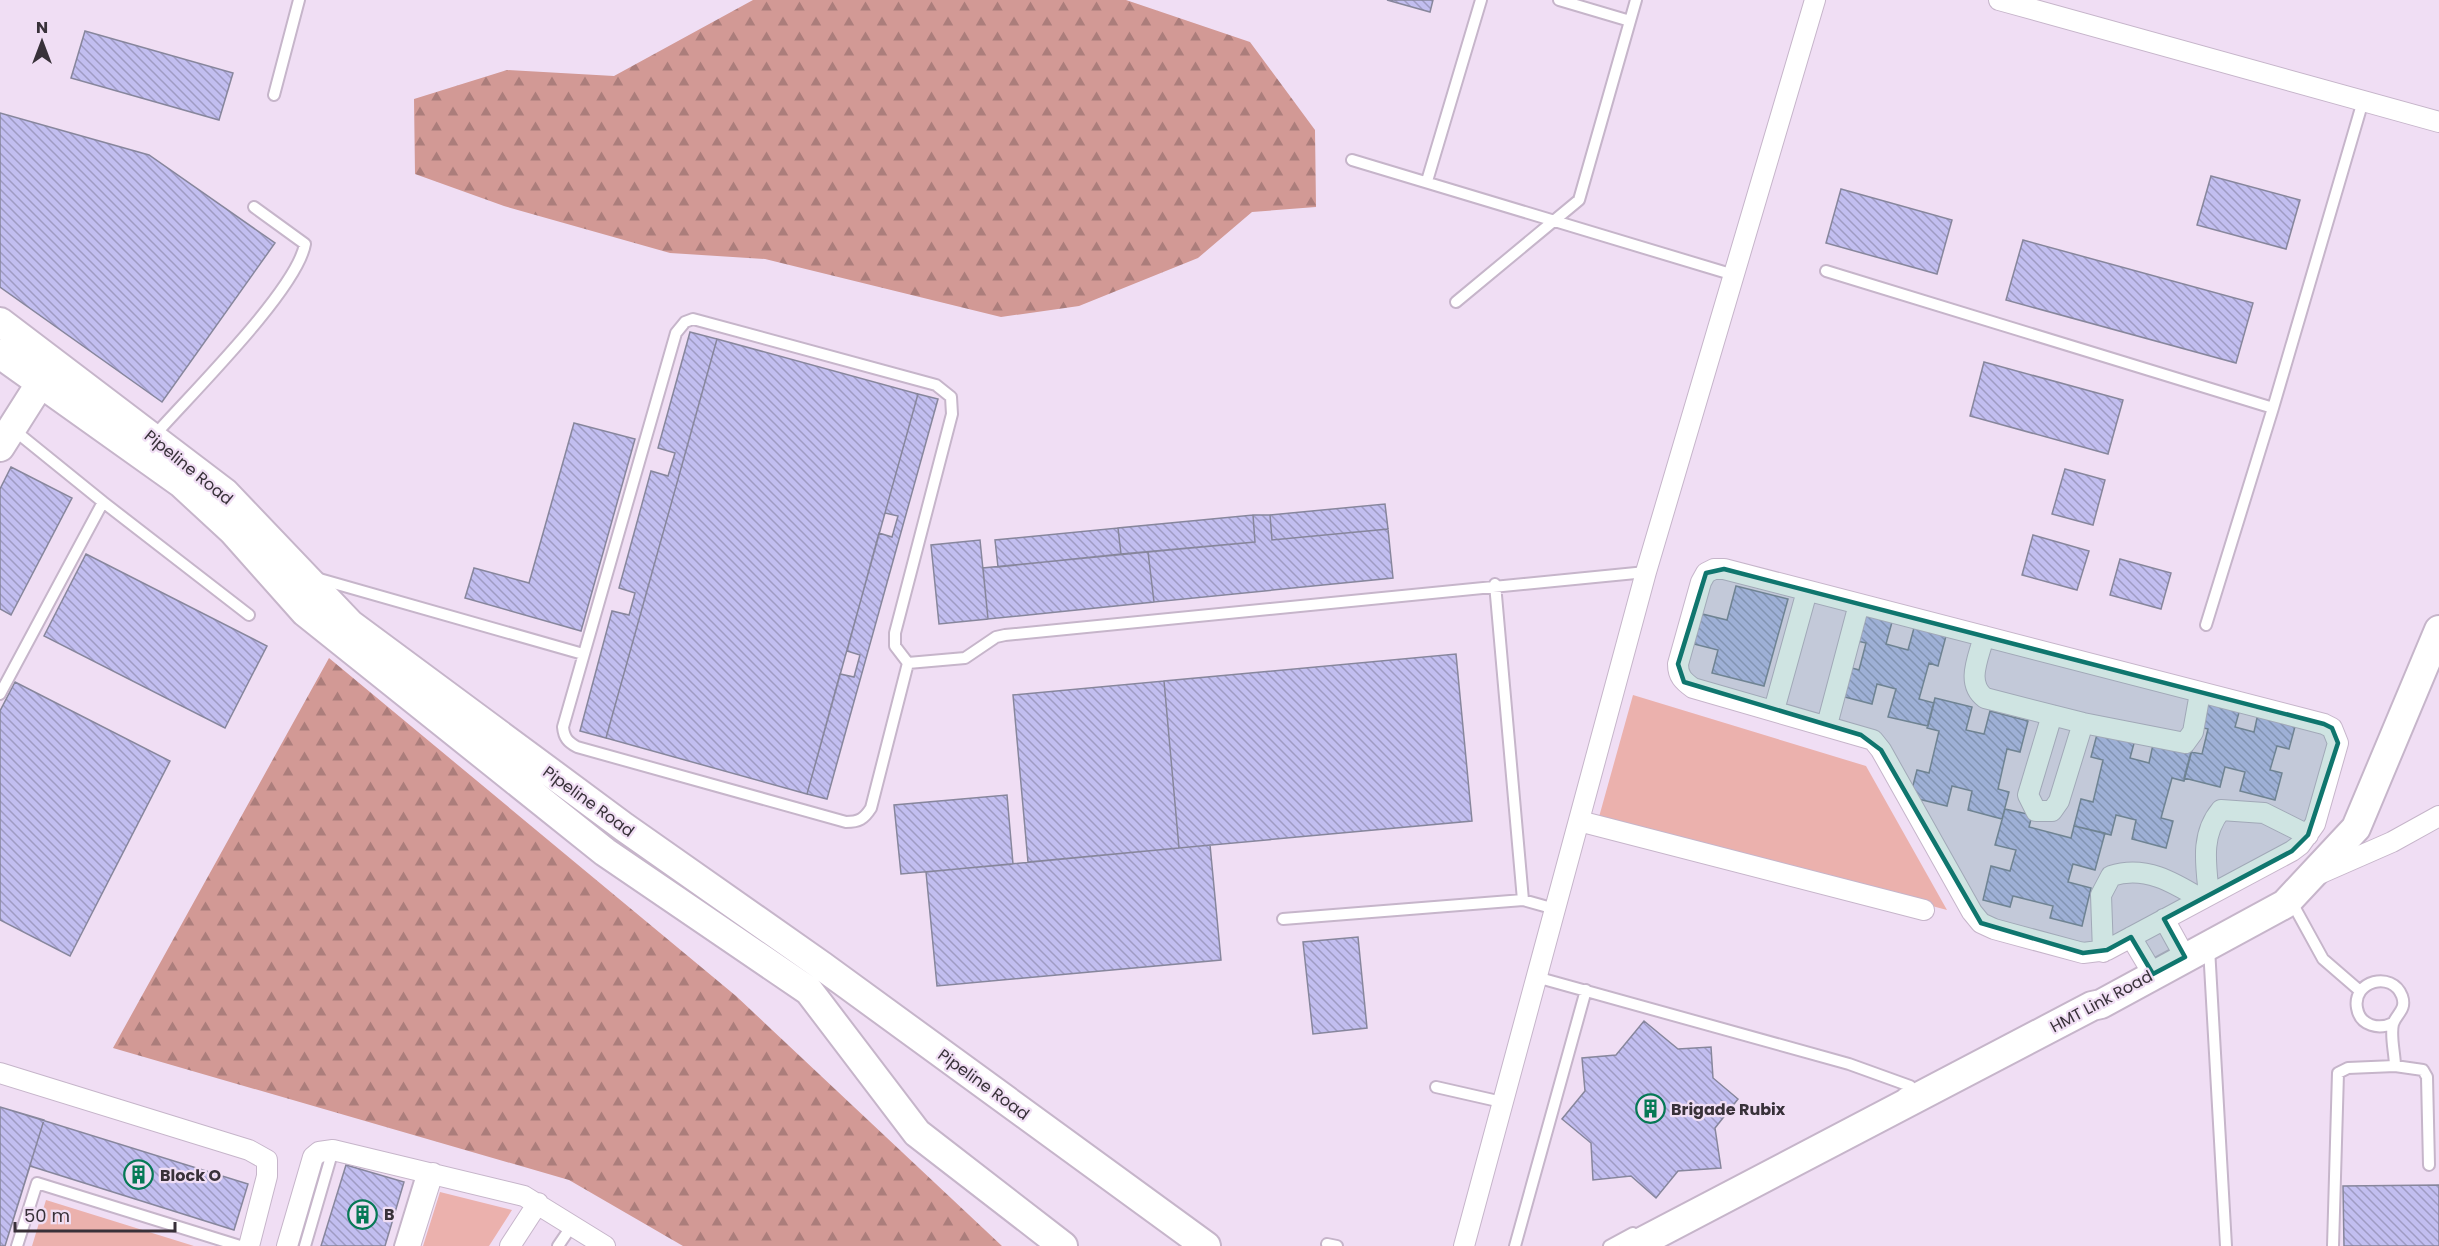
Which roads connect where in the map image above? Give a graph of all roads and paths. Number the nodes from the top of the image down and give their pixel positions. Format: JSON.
{"nodes":[{"id":1,"x":299,"y":0,"type":"edge"},
{"id":2,"x":1481,"y":0,"type":"edge"},
{"id":3,"x":1559,"y":0,"type":"edge"},
{"id":4,"x":1636,"y":0,"type":"edge"},
{"id":5,"x":1815,"y":0,"type":"edge"},
{"id":6,"x":1999,"y":0,"type":"edge"},
{"id":7,"x":1630,"y":21,"type":"junction"},
{"id":8,"x":274,"y":95,"type":"dead end"},
{"id":9,"x":2363,"y":101,"type":"junction"},
{"id":10,"x":2439,"y":122,"type":"edge"},
{"id":11,"x":1352,"y":160,"type":"dead end"},
{"id":12,"x":1427,"y":181,"type":"junction"},
{"id":13,"x":254,"y":207,"type":"dead end"},
{"id":14,"x":1554,"y":220,"type":"junction"},
{"id":15,"x":1826,"y":271,"type":"dead end"},
{"id":16,"x":1734,"y":275,"type":"junction"},
{"id":17,"x":1456,"y":302,"type":"dead end"},
{"id":18,"x":0,"y":322,"type":"edge"},
{"id":19,"x":0,"y":354,"type":"edge"},
{"id":20,"x":47,"y":372,"type":"junction"},
{"id":21,"x":2273,"y":408,"type":"junction"},
{"id":22,"x":4,"y":432,"type":"edge"},
{"id":23,"x":146,"y":446,"type":"junction"},
{"id":24,"x":103,"y":502,"type":"junction"},
{"id":25,"x":240,"y":524,"type":"junction"},
{"id":26,"x":1646,"y":572,"type":"junction"},
{"id":27,"x":301,"y":575,"type":"junction"},
{"id":28,"x":1495,"y":584,"type":"junction"},
{"id":29,"x":1807,"y":591,"type":"junction"},
{"id":30,"x":1859,"y":604,"type":"junction"},
{"id":31,"x":249,"y":615,"type":"dead end"},
{"id":32,"x":2206,"y":625,"type":"dead end"},
{"id":33,"x":2439,"y":630,"type":"edge"},
{"id":34,"x":1984,"y":636,"type":"junction"},
{"id":35,"x":583,"y":654,"type":"junction"},
{"id":36,"x":908,"y":663,"type":"junction"},
{"id":37,"x":2200,"y":693,"type":"junction"},
{"id":38,"x":0,"y":694,"type":"edge"},
{"id":39,"x":1774,"y":710,"type":"junction"},
{"id":40,"x":2052,"y":715,"type":"junction"},
{"id":41,"x":2083,"y":723,"type":"junction"},
{"id":42,"x":1827,"y":725,"type":"junction"},
{"id":43,"x":2439,"y":816,"type":"edge"},
{"id":44,"x":1579,"y":821,"type":"junction"},
{"id":45,"x":2308,"y":835,"type":"junction"},
{"id":46,"x":2299,"y":889,"type":"junction"},
{"id":47,"x":2205,"y":897,"type":"junction"},
{"id":48,"x":1523,"y":900,"type":"junction"},
{"id":49,"x":1555,"y":909,"type":"junction"},
{"id":50,"x":1924,"y":910,"type":"dead end"},
{"id":51,"x":2164,"y":919,"type":"junction"},
{"id":52,"x":1283,"y":920,"type":"dead end"},
{"id":53,"x":2131,"y":937,"type":"junction"},
{"id":54,"x":2103,"y":951,"type":"junction"},
{"id":55,"x":2197,"y":951,"type":"junction"},
{"id":56,"x":2153,"y":974,"type":"junction"},
{"id":57,"x":1536,"y":977,"type":"junction"},
{"id":58,"x":1586,"y":990,"type":"junction"},
{"id":59,"x":2360,"y":991,"type":"junction"},
{"id":60,"x":2393,"y":1023,"type":"junction"},
{"id":61,"x":2395,"y":1066,"type":"junction"},
{"id":62,"x":0,"y":1073,"type":"edge"},
{"id":63,"x":1436,"y":1087,"type":"dead end"},
{"id":64,"x":1502,"y":1102,"type":"junction"},
{"id":65,"x":1798,"y":1147,"type":"dead end"},
{"id":66,"x":333,"y":1150,"type":"junction"},
{"id":67,"x":2429,"y":1165,"type":"dead end"},
{"id":68,"x":428,"y":1172,"type":"junction"},
{"id":69,"x":538,"y":1203,"type":"junction"},
{"id":70,"x":573,"y":1224,"type":"junction"},
{"id":71,"x":1637,"y":1238,"type":"edge"},
{"id":72,"x":17,"y":1246,"type":"edge"},
{"id":73,"x":240,"y":1246,"type":"edge"},
{"id":74,"x":249,"y":1246,"type":"edge"},
{"id":75,"x":287,"y":1246,"type":"edge"},
{"id":76,"x":305,"y":1246,"type":"edge"},
{"id":77,"x":400,"y":1246,"type":"edge"},
{"id":78,"x":410,"y":1246,"type":"edge"},
{"id":79,"x":510,"y":1246,"type":"edge"},
{"id":80,"x":558,"y":1246,"type":"edge"},
{"id":81,"x":605,"y":1246,"type":"edge"},
{"id":82,"x":1063,"y":1246,"type":"edge"},
{"id":83,"x":1206,"y":1246,"type":"edge"},
{"id":84,"x":1464,"y":1246,"type":"edge"},
{"id":85,"x":1515,"y":1246,"type":"edge"},
{"id":86,"x":1609,"y":1246,"type":"edge"},
{"id":87,"x":2226,"y":1246,"type":"edge"},
{"id":88,"x":2333,"y":1246,"type":"edge"}],
"edges":[{"from":1,"to":8,"type":"lane"},
{"from":2,"to":12,"type":"lane"},
{"from":3,"to":7,"type":"lane"},
{"from":4,"to":7,"type":"lane"},
{"from":5,"to":16,"type":"street"},
{"from":6,"to":9,"type":"street"},
{"from":7,"to":14,"type":"lane"},
{"from":9,"to":10,"type":"street"},
{"from":9,"to":21,"type":"lane"},
{"from":11,"to":12,"type":"lane"},
{"from":12,"to":14,"type":"lane"},
{"from":13,"to":23,"type":"lane"},
{"from":14,"to":16,"type":"lane"},
{"from":14,"to":17,"type":"lane"},
{"from":15,"to":21,"type":"lane"},
{"from":16,"to":26,"type":"street"},
{"from":18,"to":20,"type":"main road","name":"Pipeline Road"},
{"from":19,"to":20,"type":"main road","name":"Pipeline Road"},
{"from":20,"to":22,"type":"main road"},
{"from":20,"to":23,"type":"main road","name":"Pipeline Road"},
{"from":21,"to":32,"type":"lane"},
{"from":22,"to":24,"type":"lane"},
{"from":23,"to":25,"type":"main road","name":"Pipeline Road"},
{"from":24,"to":31,"type":"lane"},
{"from":24,"to":38,"type":"lane"},
{"from":25,"to":27,"type":"main road","name":"Pipeline Road"},
{"from":25,"to":82,"type":"main road","name":"Pipeline Road"},
{"from":26,"to":28,"type":"lane"},
{"from":26,"to":44,"type":"street"},
{"from":27,"to":35,"type":"lane"},
{"from":27,"to":83,"type":"main road","name":"Pipeline Road"},
{"from":28,"to":36,"type":"lane"},
{"from":28,"to":48,"type":"lane"},
{"from":29,"to":30,"type":"street"},
{"from":29,"to":39,"type":"street"},
{"from":29,"to":39,"type":"street"},
{"from":30,"to":34,"type":"street"},
{"from":30,"to":42,"type":"street"},
{"from":33,"to":46,"type":"main road","name":"HMT Link Road"},
{"from":34,"to":37,"type":"street"},
{"from":34,"to":40,"type":"street"},
{"from":35,"to":36,"type":"lane"},
{"from":35,"to":36,"type":"lane"},
{"from":37,"to":41,"type":"street"},
{"from":37,"to":45,"type":"street"},
{"from":39,"to":42,"type":"street"},
{"from":40,"to":41,"type":"street"},
{"from":40,"to":41,"type":"street"},
{"from":42,"to":54,"type":"street"},
{"from":43,"to":46,"type":"street"},
{"from":44,"to":49,"type":"street"},
{"from":44,"to":50,"type":"street"},
{"from":45,"to":47,"type":"street"},
{"from":45,"to":47,"type":"street"},
{"from":46,"to":55,"type":"main road","name":"HMT Link Road"},
{"from":46,"to":59,"type":"lane"},
{"from":47,"to":51,"type":"street"},
{"from":47,"to":54,"type":"street"},
{"from":48,"to":49,"type":"lane"},
{"from":48,"to":52,"type":"lane"},
{"from":49,"to":57,"type":"street"},
{"from":51,"to":53,"type":"street"},
{"from":51,"to":55,"type":"street"},
{"from":53,"to":54,"type":"street"},
{"from":53,"to":56,"type":"street"},
{"from":55,"to":56,"type":"main road","name":"HMT Link Road"},
{"from":55,"to":87,"type":"lane"},
{"from":56,"to":71,"type":"main road","name":"HMT Link Road"},
{"from":57,"to":58,"type":"lane"},
{"from":57,"to":64,"type":"street"},
{"from":58,"to":65,"type":"lane"},
{"from":58,"to":85,"type":"lane"},
{"from":59,"to":60,"type":"lane"},
{"from":59,"to":60,"type":"lane"},
{"from":60,"to":61,"type":"lane"},
{"from":61,"to":67,"type":"lane"},
{"from":61,"to":88,"type":"lane"},
{"from":62,"to":74,"type":"street"},
{"from":63,"to":64,"type":"lane"},
{"from":64,"to":84,"type":"street"},
{"from":66,"to":68,"type":"street"},
{"from":66,"to":75,"type":"street"},
{"from":66,"to":76,"type":"lane"},
{"from":68,"to":69,"type":"street"},
{"from":68,"to":77,"type":"lane"},
{"from":68,"to":78,"type":"street"},
{"from":69,"to":70,"type":"street"},
{"from":69,"to":79,"type":"street"},
{"from":70,"to":80,"type":"lane"},
{"from":70,"to":81,"type":"street"},
{"from":71,"to":86,"type":"lane"},
{"from":72,"to":73,"type":"lane"}]}
